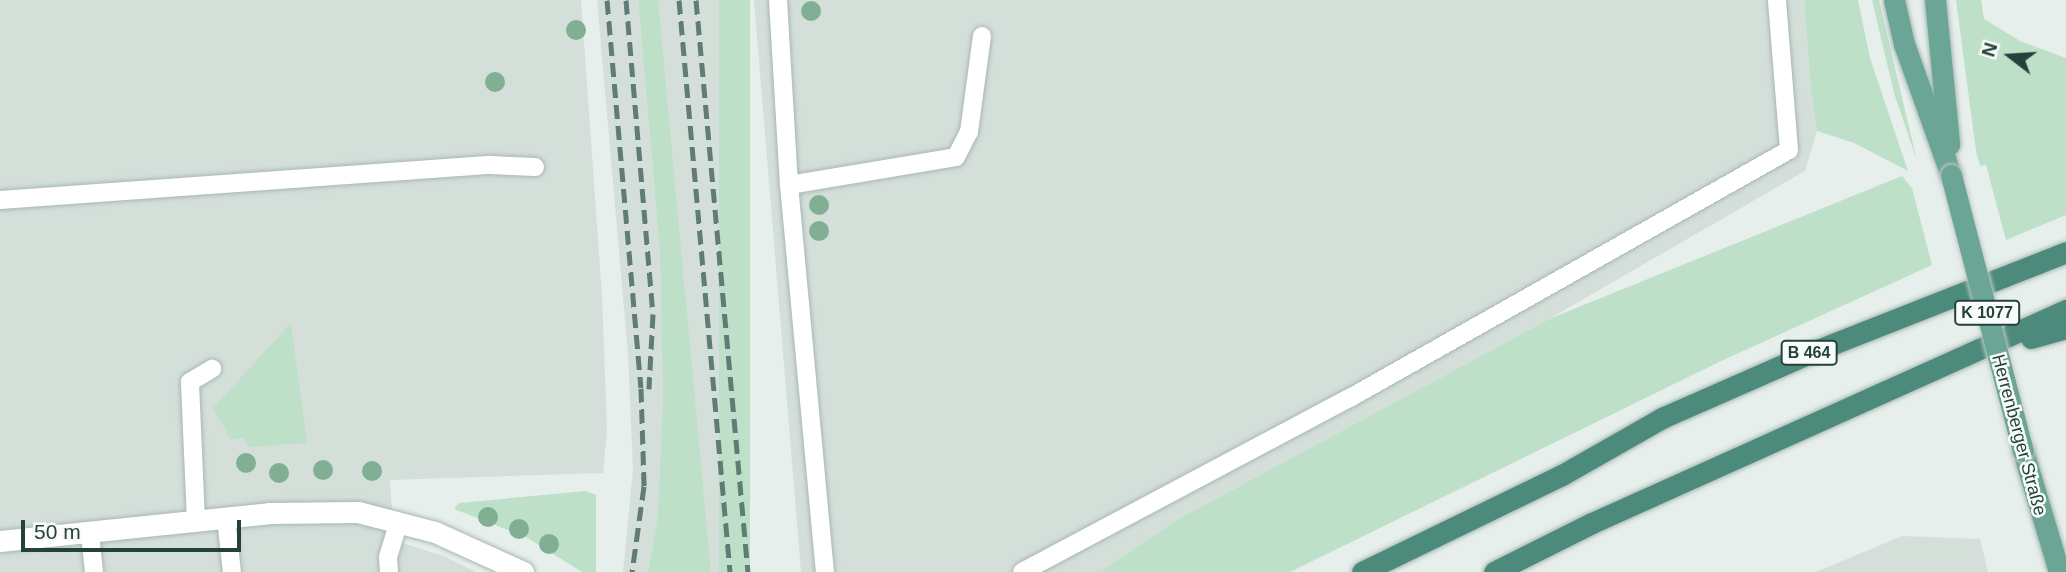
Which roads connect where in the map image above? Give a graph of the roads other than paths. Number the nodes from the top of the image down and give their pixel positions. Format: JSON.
{"nodes":[{"id":1,"x":778,"y":0,"type":"edge"},
{"id":2,"x":1777,"y":0,"type":"edge"},
{"id":3,"x":1894,"y":0,"type":"edge"},
{"id":4,"x":1935,"y":0,"type":"edge"},
{"id":5,"x":982,"y":36,"type":"dead end"},
{"id":6,"x":535,"y":167,"type":"dead end"},
{"id":7,"x":1951,"y":175,"type":"junction"},
{"id":8,"x":789,"y":185,"type":"junction"},
{"id":9,"x":0,"y":200,"type":"edge"},
{"id":10,"x":2066,"y":252,"type":"edge"},
{"id":11,"x":2066,"y":310,"type":"edge"},
{"id":12,"x":2066,"y":328,"type":"edge"},
{"id":13,"x":1953,"y":363,"type":"junction"},
{"id":14,"x":212,"y":369,"type":"dead end"},
{"id":15,"x":226,"y":518,"type":"junction"},
{"id":16,"x":196,"y":521,"type":"junction"},
{"id":17,"x":399,"y":522,"type":"junction"},
{"id":18,"x":90,"y":534,"type":"junction"},
{"id":19,"x":0,"y":541,"type":"edge"},
{"id":20,"x":94,"y":572,"type":"edge"},
{"id":21,"x":232,"y":572,"type":"edge"},
{"id":22,"x":390,"y":572,"type":"edge"},
{"id":23,"x":523,"y":572,"type":"edge"},
{"id":24,"x":825,"y":572,"type":"edge"},
{"id":25,"x":1023,"y":572,"type":"edge"},
{"id":26,"x":1362,"y":572,"type":"edge"},
{"id":27,"x":1494,"y":572,"type":"edge"},
{"id":28,"x":2059,"y":572,"type":"edge"}],
"edges":[{"from":1,"to":8,"type":"lane"},
{"from":2,"to":25,"type":"lane"},
{"from":3,"to":7,"type":"main road","name":"Herrenberger Straße","number":"K 1077"},
{"from":4,"to":7,"type":"main road","name":"Herrenberger Straße","number":"K 1077"},
{"from":5,"to":8,"type":"lane"},
{"from":6,"to":9,"type":"lane"},
{"from":7,"to":28,"type":"main road","name":"Herrenberger Straße","number":"K 1077","bridge":true},
{"from":8,"to":24,"type":"lane"},
{"from":10,"to":26,"type":"highway","number":"B 464"},
{"from":11,"to":13,"type":"highway"},
{"from":12,"to":13,"type":"highway"},
{"from":13,"to":27,"type":"highway"},
{"from":14,"to":16,"type":"lane"},
{"from":15,"to":16,"type":"street"},
{"from":15,"to":17,"type":"street"},
{"from":15,"to":21,"type":"lane"},
{"from":16,"to":18,"type":"street"},
{"from":17,"to":22,"type":"lane"},
{"from":17,"to":23,"type":"street"},
{"from":18,"to":19,"type":"street"},
{"from":18,"to":20,"type":"lane"}]}
